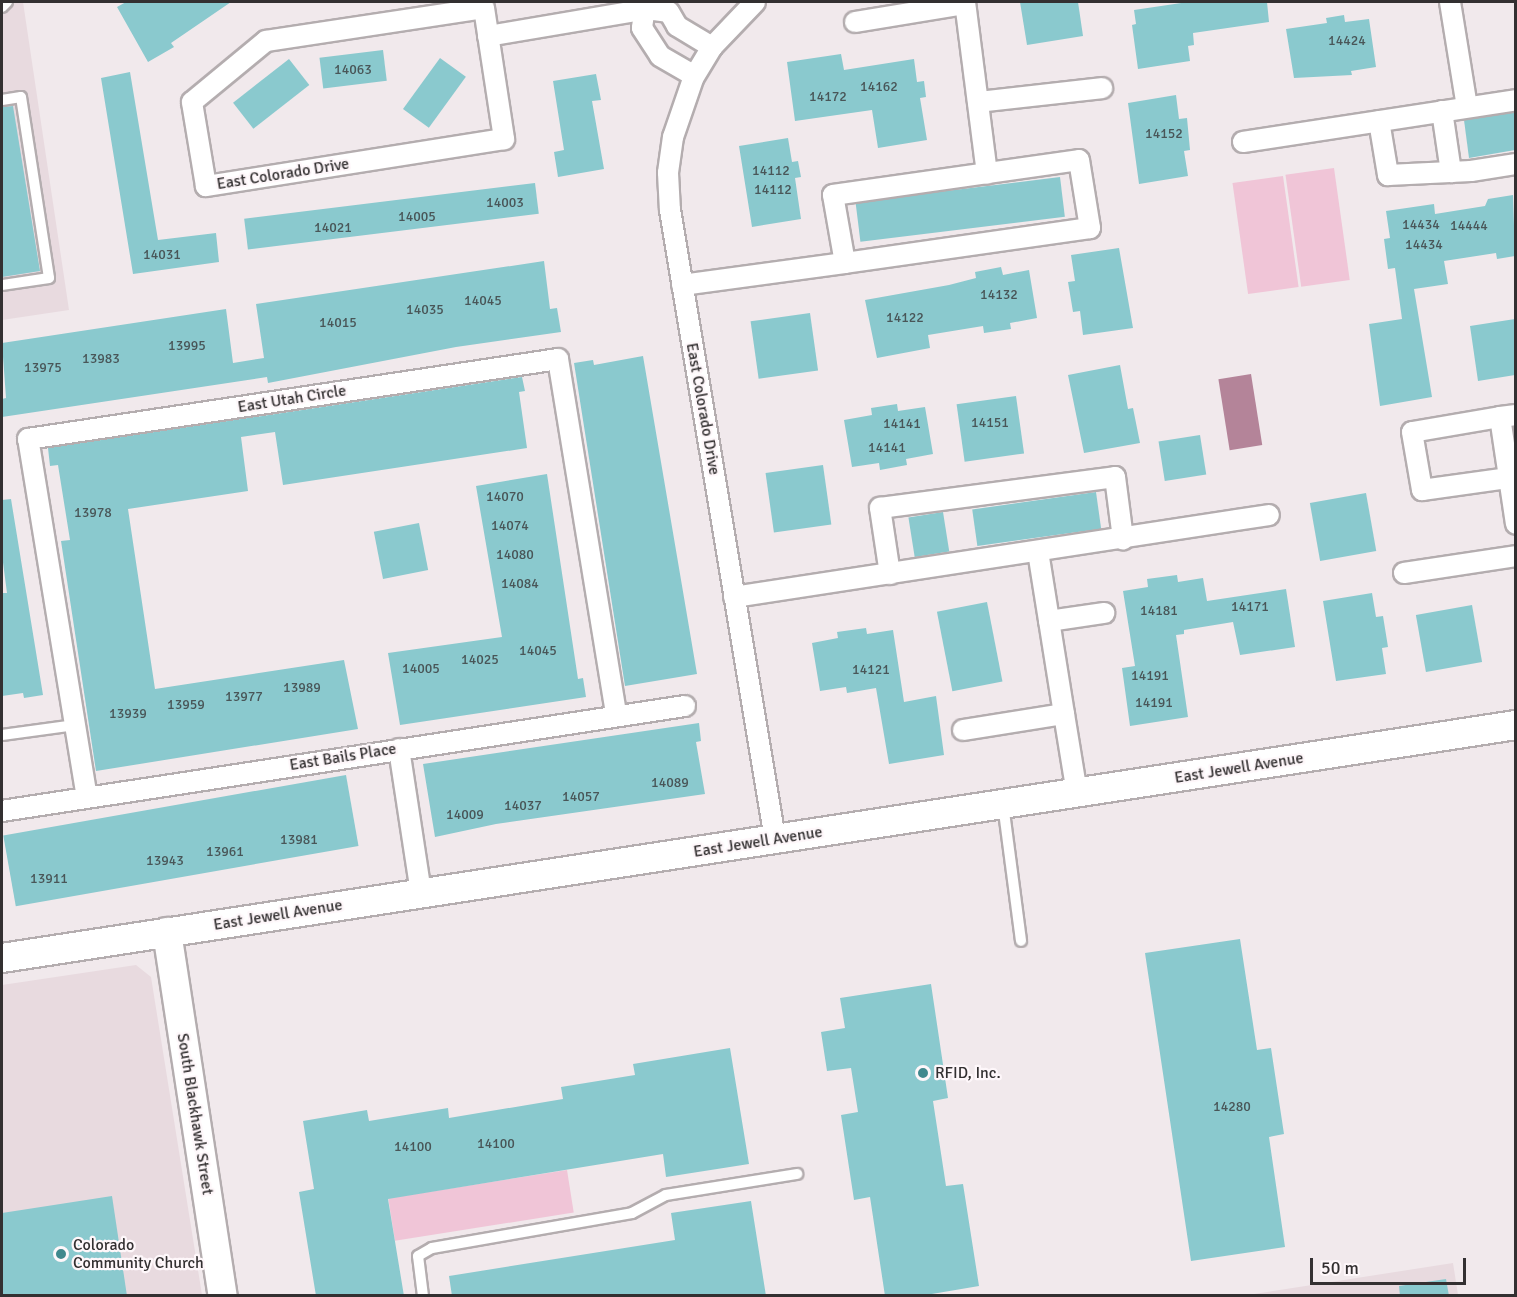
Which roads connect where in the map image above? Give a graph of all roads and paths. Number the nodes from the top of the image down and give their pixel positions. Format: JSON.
{"nodes":[{"id":1,"x":7,"y":2,"type":"edge"},
{"id":2,"x":755,"y":2,"type":"edge"},
{"id":3,"x":1450,"y":2,"type":"edge"},
{"id":4,"x":965,"y":3,"type":"edge"},
{"id":5,"x":646,"y":5,"type":"edge"},
{"id":6,"x":2,"y":7,"type":"edge"},
{"id":7,"x":855,"y":22,"type":"dead end"},
{"id":8,"x":488,"y":36,"type":"junction"},
{"id":9,"x":712,"y":47,"type":"junction"},
{"id":10,"x":694,"y":76,"type":"junction"},
{"id":11,"x":1102,"y":88,"type":"dead end"},
{"id":12,"x":2,"y":100,"type":"edge"},
{"id":13,"x":1515,"y":100,"type":"edge"},
{"id":14,"x":978,"y":102,"type":"junction"},
{"id":15,"x":1467,"y":107,"type":"junction"},
{"id":16,"x":1442,"y":111,"type":"junction"},
{"id":17,"x":1379,"y":121,"type":"junction"},
{"id":18,"x":1243,"y":142,"type":"dead end"},
{"id":19,"x":1515,"y":164,"type":"edge"},
{"id":20,"x":1451,"y":172,"type":"junction"},
{"id":21,"x":987,"y":174,"type":"junction"},
{"id":22,"x":845,"y":263,"type":"junction"},
{"id":23,"x":2,"y":285,"type":"edge"},
{"id":24,"x":682,"y":285,"type":"junction"},
{"id":25,"x":1508,"y":416,"type":"edge"},
{"id":26,"x":1512,"y":478,"type":"edge"},
{"id":27,"x":1269,"y":515,"type":"dead end"},
{"id":28,"x":1515,"y":524,"type":"edge"},
{"id":29,"x":1123,"y":539,"type":"junction"},
{"id":30,"x":1038,"y":552,"type":"junction"},
{"id":31,"x":1515,"y":556,"type":"edge"},
{"id":32,"x":1404,"y":573,"type":"dead end"},
{"id":33,"x":890,"y":574,"type":"junction"},
{"id":34,"x":734,"y":597,"type":"junction"},
{"id":35,"x":1104,"y":613,"type":"dead end"},
{"id":36,"x":1049,"y":621,"type":"junction"},
{"id":37,"x":685,"y":706,"type":"dead end"},
{"id":38,"x":1064,"y":714,"type":"junction"},
{"id":39,"x":616,"y":715,"type":"junction"},
{"id":40,"x":75,"y":725,"type":"junction"},
{"id":41,"x":1515,"y":725,"type":"edge"},
{"id":42,"x":963,"y":730,"type":"dead end"},
{"id":43,"x":2,"y":735,"type":"edge"},
{"id":44,"x":399,"y":748,"type":"junction"},
{"id":45,"x":1077,"y":793,"type":"junction"},
{"id":46,"x":87,"y":798,"type":"junction"},
{"id":47,"x":1003,"y":804,"type":"junction"},
{"id":48,"x":2,"y":811,"type":"edge"},
{"id":49,"x":775,"y":839,"type":"junction"},
{"id":50,"x":420,"y":893,"type":"junction"},
{"id":51,"x":167,"y":932,"type":"junction"},
{"id":52,"x":1021,"y":941,"type":"dead end"},
{"id":53,"x":2,"y":958,"type":"edge"},
{"id":54,"x":797,"y":1174,"type":"dead end"},
{"id":55,"x":223,"y":1296,"type":"edge"},
{"id":56,"x":423,"y":1296,"type":"edge"}],
"edges":[{"from":1,"to":6,"type":"lane"},
{"from":2,"to":9,"type":"street","name":"East Colorado Drive"},
{"from":3,"to":15,"type":"street"},
{"from":4,"to":7,"type":"street"},
{"from":4,"to":14,"type":"street"},
{"from":5,"to":8,"type":"street"},
{"from":5,"to":9,"type":"street"},
{"from":5,"to":10,"type":"street"},
{"from":8,"to":8,"type":"street","name":"East Colorado Drive"},
{"from":9,"to":10,"type":"street","name":"East Colorado Drive"},
{"from":10,"to":24,"type":"street","name":"East Colorado Drive"},
{"from":11,"to":14,"type":"street"},
{"from":12,"to":23,"type":"lane"},
{"from":13,"to":15,"type":"street"},
{"from":14,"to":21,"type":"street"},
{"from":15,"to":16,"type":"street"},
{"from":16,"to":17,"type":"street"},
{"from":16,"to":20,"type":"street"},
{"from":17,"to":18,"type":"street"},
{"from":17,"to":20,"type":"street"},
{"from":19,"to":20,"type":"street"},
{"from":21,"to":22,"type":"street"},
{"from":21,"to":22,"type":"street"},
{"from":22,"to":24,"type":"street"},
{"from":24,"to":34,"type":"street","name":"East Colorado Drive"},
{"from":25,"to":26,"type":"street"},
{"from":25,"to":26,"type":"street"},
{"from":26,"to":28,"type":"street"},
{"from":27,"to":29,"type":"street"},
{"from":29,"to":30,"type":"street"},
{"from":29,"to":33,"type":"street"},
{"from":30,"to":33,"type":"street"},
{"from":30,"to":36,"type":"street"},
{"from":31,"to":32,"type":"street"},
{"from":33,"to":34,"type":"street"},
{"from":34,"to":49,"type":"street","name":"East Colorado Drive"},
{"from":35,"to":36,"type":"street"},
{"from":36,"to":38,"type":"street"},
{"from":37,"to":39,"type":"street","name":"East Bails Place"},
{"from":38,"to":42,"type":"street"},
{"from":38,"to":45,"type":"street"},
{"from":39,"to":40,"type":"street","name":"East Utah Circle"},
{"from":39,"to":44,"type":"street","name":"East Bails Place"},
{"from":40,"to":43,"type":"lane"},
{"from":40,"to":46,"type":"street","name":"East Utah Circle"},
{"from":41,"to":45,"type":"street","name":"East Jewell Avenue"},
{"from":44,"to":46,"type":"street","name":"East Bails Place"},
{"from":44,"to":50,"type":"street"},
{"from":45,"to":47,"type":"street","name":"East Jewell Avenue"},
{"from":46,"to":48,"type":"street","name":"East Bails Place"},
{"from":47,"to":49,"type":"street","name":"East Jewell Avenue"},
{"from":47,"to":52,"type":"lane"},
{"from":49,"to":50,"type":"street","name":"East Jewell Avenue"},
{"from":50,"to":51,"type":"street","name":"East Jewell Avenue"},
{"from":51,"to":53,"type":"street","name":"East Jewell Avenue"},
{"from":51,"to":55,"type":"street","name":"South Blackhawk Street"},
{"from":54,"to":56,"type":"lane"}]}
